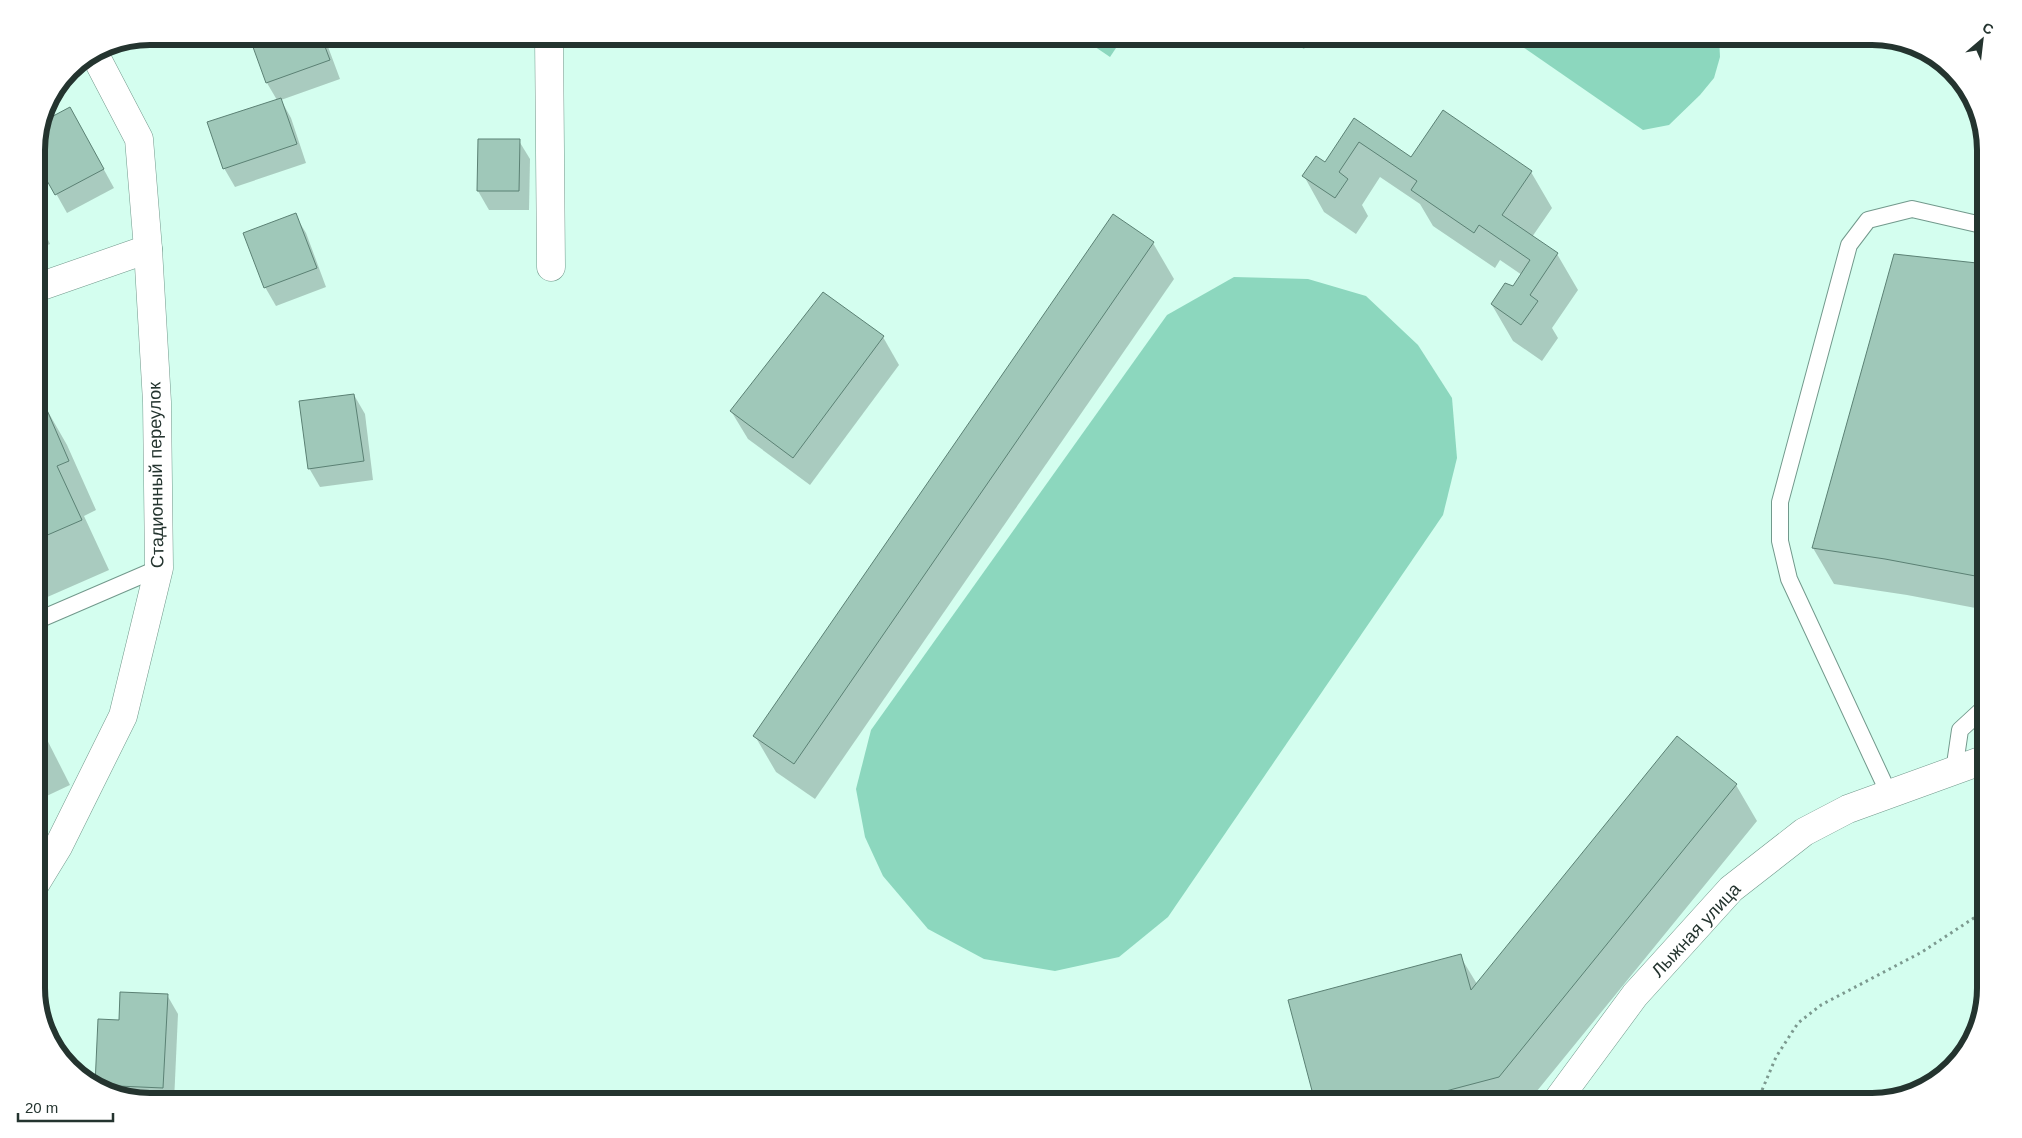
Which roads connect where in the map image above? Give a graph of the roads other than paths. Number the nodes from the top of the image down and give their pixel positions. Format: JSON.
{"nodes":[{"id":1,"x":549,"y":45,"type":"edge"},
{"id":2,"x":97,"y":59,"type":"edge"},
{"id":3,"x":1977,"y":224,"type":"edge"},
{"id":4,"x":148,"y":249,"type":"junction"},
{"id":5,"x":551,"y":267,"type":"dead end"},
{"id":6,"x":45,"y":285,"type":"edge"},
{"id":7,"x":159,"y":568,"type":"junction"},
{"id":8,"x":45,"y":617,"type":"edge"},
{"id":9,"x":1977,"y":714,"type":"edge"},
{"id":10,"x":1977,"y":762,"type":"edge"},
{"id":11,"x":1954,"y":770,"type":"junction"},
{"id":12,"x":1889,"y":794,"type":"junction"},
{"id":13,"x":45,"y":868,"type":"edge"},
{"id":14,"x":1563,"y":1093,"type":"edge"}],
"edges":[{"from":1,"to":5,"type":"street"},
{"from":2,"to":4,"type":"street","name":"Стадионный переулок"},
{"from":3,"to":12,"type":"lane"},
{"from":4,"to":6,"type":"street"},
{"from":4,"to":7,"type":"street","name":"Стадионный переулок"},
{"from":7,"to":8,"type":"lane"},
{"from":7,"to":13,"type":"street","name":"Стадионный переулок"},
{"from":9,"to":11,"type":"lane"},
{"from":10,"to":11,"type":"street","name":"Лыжная улица"},
{"from":11,"to":12,"type":"street","name":"Лыжная улица"},
{"from":12,"to":14,"type":"street","name":"Лыжная улица"}]}
